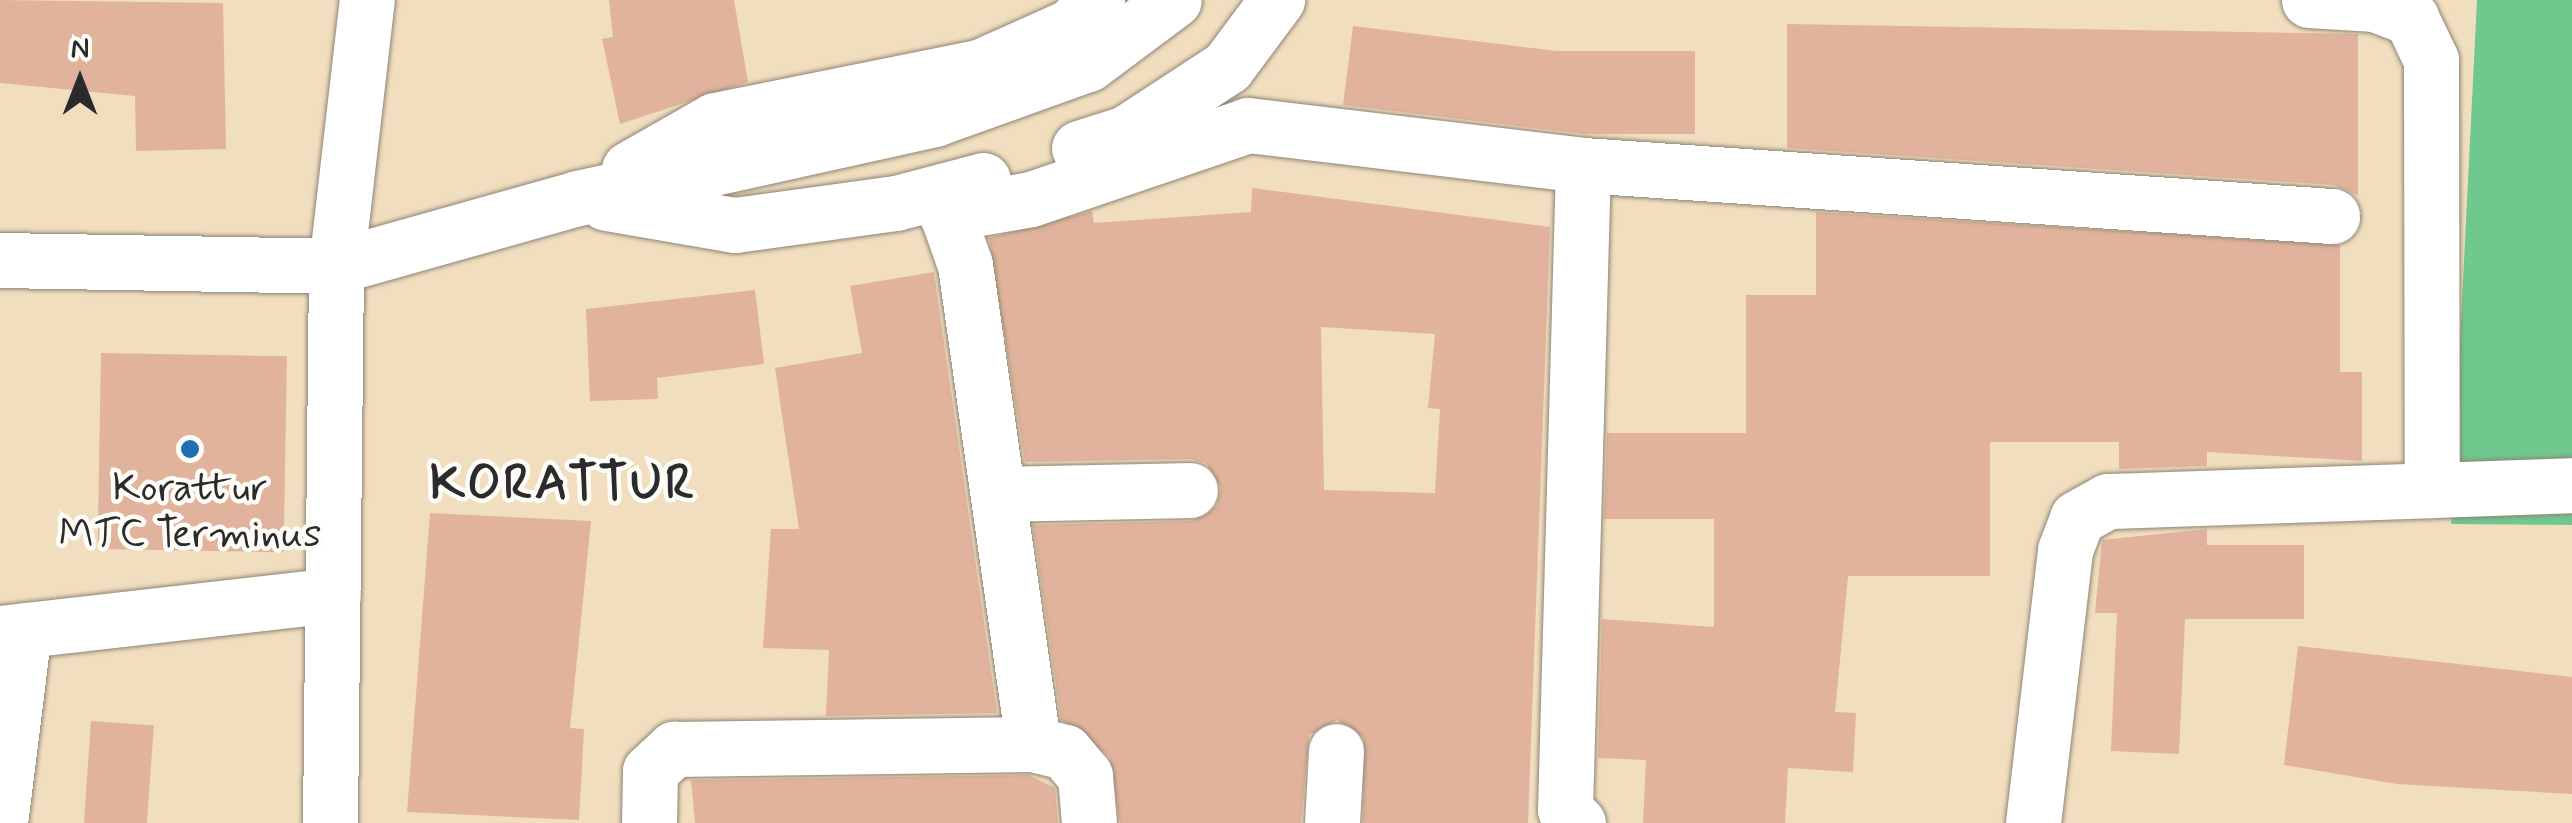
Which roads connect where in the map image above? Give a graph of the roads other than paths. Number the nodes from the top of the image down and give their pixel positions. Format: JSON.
{"nodes":[{"id":1,"x":367,"y":0,"type":"edge"},
{"id":2,"x":1097,"y":0,"type":"edge"},
{"id":3,"x":1174,"y":0,"type":"edge"},
{"id":4,"x":1276,"y":0,"type":"edge"},
{"id":5,"x":2309,"y":0,"type":"edge"},
{"id":6,"x":1584,"y":165,"type":"junction"},
{"id":7,"x":578,"y":198,"type":"junction"},
{"id":8,"x":943,"y":204,"type":"junction"},
{"id":9,"x":2332,"y":216,"type":"dead end"},
{"id":10,"x":0,"y":260,"type":"edge"},
{"id":11,"x":336,"y":266,"type":"junction"},
{"id":12,"x":2572,"y":485,"type":"edge"},
{"id":13,"x":1190,"y":490,"type":"dead end"},
{"id":14,"x":2432,"y":490,"type":"junction"},
{"id":15,"x":999,"y":494,"type":"junction"},
{"id":16,"x":333,"y":595,"type":"junction"},
{"id":17,"x":12,"y":631,"type":"edge"},
{"id":18,"x":1033,"y":744,"type":"junction"},
{"id":19,"x":1336,"y":750,"type":"dead end"},
{"id":20,"x":1568,"y":819,"type":"edge"},
{"id":21,"x":0,"y":823,"type":"edge"},
{"id":22,"x":330,"y":823,"type":"edge"},
{"id":23,"x":649,"y":823,"type":"edge"},
{"id":24,"x":1089,"y":823,"type":"edge"},
{"id":25,"x":1332,"y":823,"type":"edge"},
{"id":26,"x":2033,"y":823,"type":"edge"}],
"edges":[{"from":1,"to":11,"type":"street"},
{"from":2,"to":7,"type":"street"},
{"from":3,"to":7,"type":"street"},
{"from":4,"to":8,"type":"street"},
{"from":5,"to":14,"type":"street"},
{"from":6,"to":8,"type":"street"},
{"from":6,"to":9,"type":"street"},
{"from":6,"to":20,"type":"street"},
{"from":7,"to":8,"type":"street"},
{"from":7,"to":11,"type":"street"},
{"from":8,"to":15,"type":"street"},
{"from":10,"to":11,"type":"street"},
{"from":11,"to":16,"type":"street"},
{"from":12,"to":14,"type":"street"},
{"from":13,"to":15,"type":"street"},
{"from":14,"to":26,"type":"street"},
{"from":15,"to":18,"type":"street"},
{"from":16,"to":17,"type":"street"},
{"from":16,"to":22,"type":"street"},
{"from":17,"to":21,"type":"street"},
{"from":18,"to":23,"type":"street"},
{"from":18,"to":24,"type":"street"},
{"from":19,"to":25,"type":"street"}]}
